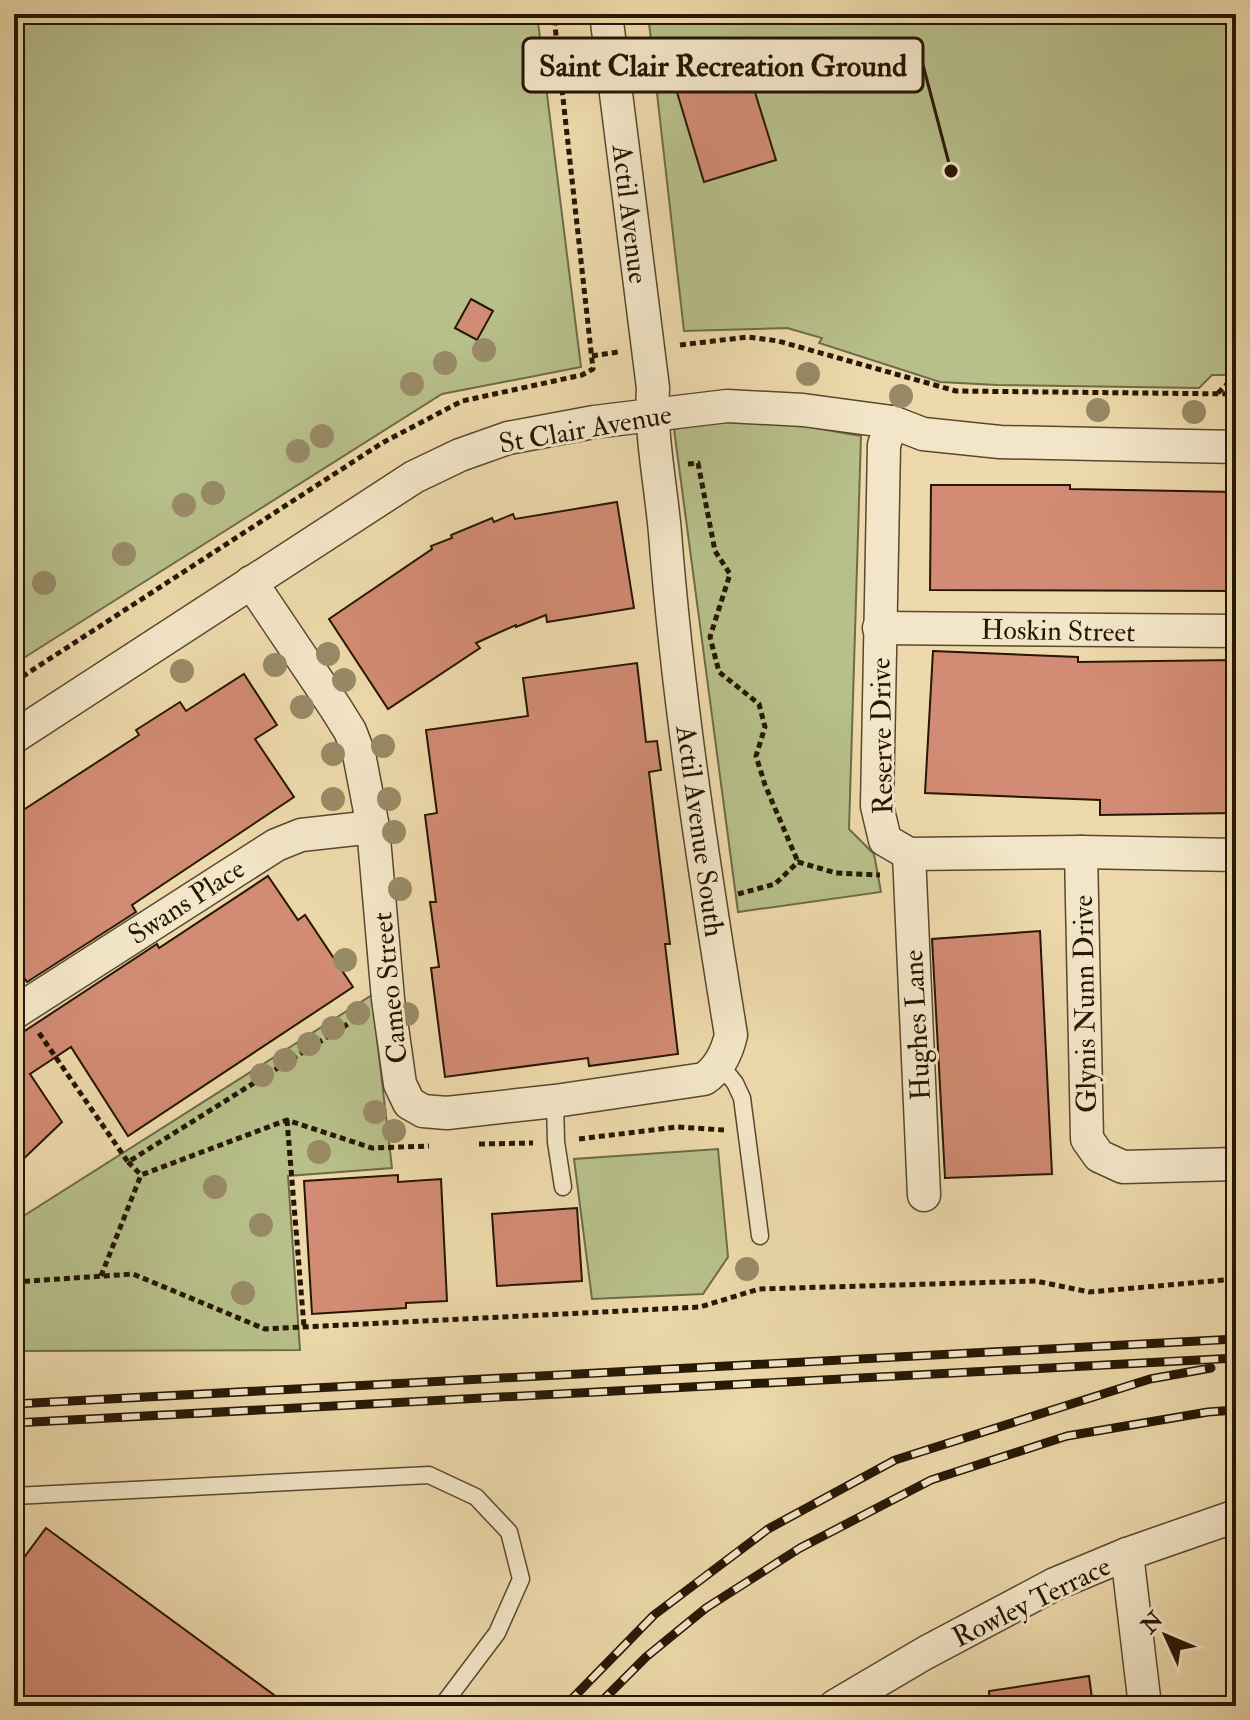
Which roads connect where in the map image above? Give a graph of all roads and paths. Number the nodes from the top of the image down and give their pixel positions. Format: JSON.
{"nodes":[{"id":1,"x":556,"y":14,"type":"edge"},
{"id":2,"x":606,"y":14,"type":"edge"},
{"id":3,"x":647,"y":349,"type":"junction"},
{"id":4,"x":592,"y":356,"type":"junction"},
{"id":5,"x":1236,"y":375,"type":"edge"},
{"id":6,"x":1218,"y":393,"type":"junction"},
{"id":7,"x":1236,"y":394,"type":"edge"},
{"id":8,"x":651,"y":413,"type":"junction"},
{"id":9,"x":892,"y":422,"type":"junction"},
{"id":10,"x":1236,"y":447,"type":"edge"},
{"id":11,"x":659,"y":467,"type":"junction"},
{"id":12,"x":251,"y":582,"type":"junction"},
{"id":13,"x":879,"y":628,"type":"junction"},
{"id":14,"x":1236,"y":631,"type":"edge"},
{"id":15,"x":14,"y":682,"type":"edge"},
{"id":16,"x":14,"y":737,"type":"edge"},
{"id":17,"x":373,"y":827,"type":"junction"},
{"id":18,"x":1081,"y":852,"type":"junction"},
{"id":19,"x":1236,"y":855,"type":"edge"},
{"id":20,"x":798,"y":862,"type":"junction"},
{"id":21,"x":909,"y":864,"type":"junction"},
{"id":22,"x":710,"y":902,"type":"junction"},
{"id":23,"x":388,"y":999,"type":"junction"},
{"id":24,"x":18,"y":1011,"type":"edge"},
{"id":25,"x":718,"y":1062,"type":"junction"},
{"id":26,"x":555,"y":1101,"type":"junction"},
{"id":27,"x":287,"y":1120,"type":"dead end"},
{"id":28,"x":1236,"y":1164,"type":"edge"},
{"id":29,"x":141,"y":1175,"type":"dead end"},
{"id":30,"x":563,"y":1187,"type":"dead end"},
{"id":31,"x":924,"y":1195,"type":"dead end"},
{"id":32,"x":760,"y":1236,"type":"dead end"},
{"id":33,"x":101,"y":1276,"type":"junction"},
{"id":34,"x":1236,"y":1279,"type":"edge"},
{"id":35,"x":14,"y":1282,"type":"edge"},
{"id":36,"x":304,"y":1327,"type":"junction"},
{"id":37,"x":14,"y":1496,"type":"edge"},
{"id":38,"x":1236,"y":1516,"type":"edge"},
{"id":39,"x":1127,"y":1554,"type":"junction"},
{"id":40,"x":442,"y":1706,"type":"edge"},
{"id":41,"x":835,"y":1706,"type":"edge"},
{"id":42,"x":1145,"y":1706,"type":"edge"}],
"edges":[{"from":1,"to":4,"type":"path"},
{"from":2,"to":3,"type":"street","name":"Actil Avenue"},
{"from":3,"to":4,"type":"path"},
{"from":3,"to":6,"type":"path"},
{"from":3,"to":8,"type":"street","name":"Actil Avenue"},
{"from":4,"to":15,"type":"path"},
{"from":5,"to":6,"type":"path"},
{"from":6,"to":7,"type":"path"},
{"from":8,"to":9,"type":"street","name":"St Clair Avenue"},
{"from":8,"to":11,"type":"street","name":"Actil Avenue South"},
{"from":8,"to":12,"type":"street","name":"St Clair Avenue"},
{"from":9,"to":10,"type":"street","name":"St Clair Avenue"},
{"from":9,"to":13,"type":"street","name":"Reserve Drive"},
{"from":11,"to":20,"type":"path"},
{"from":11,"to":22,"type":"street","name":"Actil Avenue South"},
{"from":12,"to":16,"type":"street","name":"St Clair Avenue"},
{"from":12,"to":17,"type":"street","name":"Cameo Street"},
{"from":13,"to":14,"type":"street","name":"Hoskin Street"},
{"from":13,"to":21,"type":"street","name":"Reserve Drive"},
{"from":17,"to":23,"type":"street","name":"Cameo Street"},
{"from":17,"to":24,"type":"street","name":"Swans Place"},
{"from":18,"to":19,"type":"street","name":"Reserve Drive"},
{"from":18,"to":21,"type":"street","name":"Reserve Drive"},
{"from":18,"to":28,"type":"street","name":"Glynis Nunn Drive"},
{"from":20,"to":21,"type":"path"},
{"from":20,"to":22,"type":"path"},
{"from":21,"to":31,"type":"street","name":"Hughes Lane"},
{"from":22,"to":25,"type":"street","name":"Actil Avenue South"},
{"from":23,"to":24,"type":"path"},
{"from":23,"to":26,"type":"street","name":"Cameo Street"},
{"from":25,"to":26,"type":"street","name":"Cameo Street"},
{"from":25,"to":32,"type":"lane"},
{"from":26,"to":30,"type":"lane"},
{"from":27,"to":36,"type":"path"},
{"from":29,"to":33,"type":"path"},
{"from":33,"to":35,"type":"path"},
{"from":33,"to":36,"type":"path"},
{"from":34,"to":36,"type":"path"},
{"from":37,"to":40,"type":"lane"},
{"from":38,"to":39,"type":"street","name":"Rowley Terrace"},
{"from":39,"to":41,"type":"street","name":"Rowley Terrace"},
{"from":39,"to":42,"type":"street"}]}
